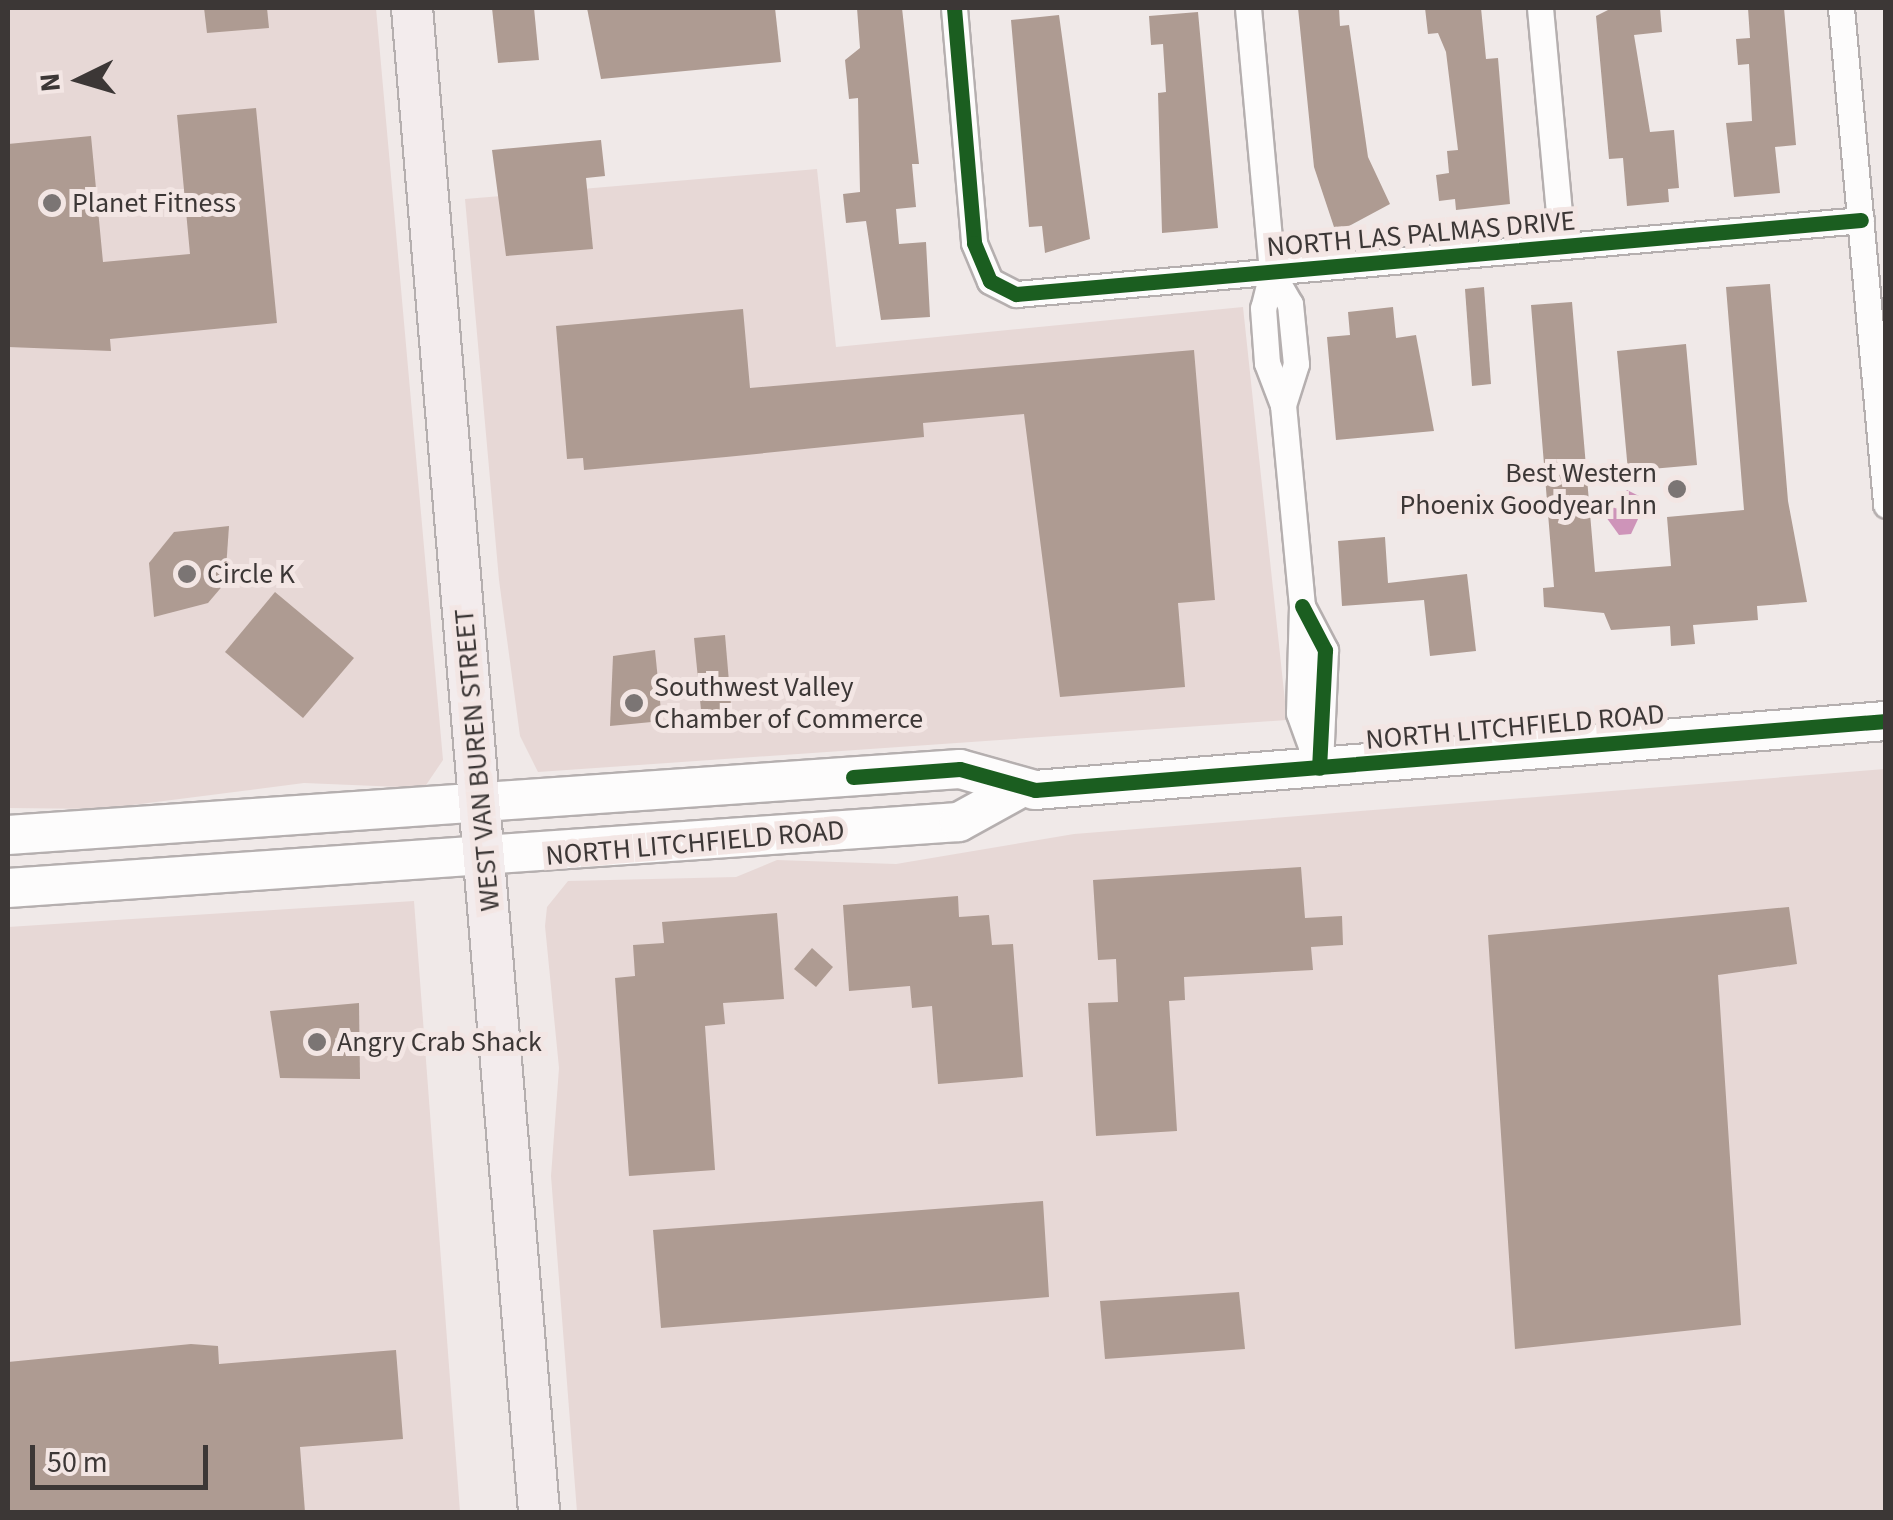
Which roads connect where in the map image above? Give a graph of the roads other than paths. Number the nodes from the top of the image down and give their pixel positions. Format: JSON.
{"nodes":[{"id":1,"x":412,"y":8,"type":"edge"},
{"id":2,"x":954,"y":8,"type":"edge"},
{"id":3,"x":1248,"y":8,"type":"edge"},
{"id":4,"x":1540,"y":8,"type":"edge"},
{"id":5,"x":1841,"y":8,"type":"edge"},
{"id":6,"x":1860,"y":220,"type":"junction"},
{"id":7,"x":1562,"y":246,"type":"junction"},
{"id":8,"x":1272,"y":273,"type":"junction"},
{"id":9,"x":1886,"y":505,"type":"edge"},
{"id":10,"x":1886,"y":721,"type":"edge"},
{"id":11,"x":1319,"y":768,"type":"junction"},
{"id":12,"x":1015,"y":791,"type":"junction"},
{"id":13,"x":483,"y":806,"type":"junction"},
{"id":14,"x":8,"y":835,"type":"edge"},
{"id":15,"x":486,"y":860,"type":"junction"},
{"id":16,"x":8,"y":888,"type":"edge"},
{"id":17,"x":539,"y":1512,"type":"edge"}],
"edges":[{"from":1,"to":13,"type":"main road","name":"WEST VAN BUREN STREET"},
{"from":2,"to":8,"type":"street","name":"NORTH LAS PALMAS DRIVE"},
{"from":3,"to":8,"type":"street"},
{"from":4,"to":7,"type":"street"},
{"from":5,"to":6,"type":"street"},
{"from":6,"to":7,"type":"street","name":"NORTH LAS PALMAS DRIVE"},
{"from":6,"to":9,"type":"street"},
{"from":7,"to":8,"type":"street","name":"NORTH LAS PALMAS DRIVE"},
{"from":8,"to":11,"type":"street"},
{"from":10,"to":11,"type":"main road","name":"NORTH LITCHFIELD ROAD"},
{"from":11,"to":12,"type":"main road","name":"NORTH LITCHFIELD ROAD"},
{"from":12,"to":13,"type":"main road","name":"NORTH LITCHFIELD ROAD"},
{"from":12,"to":15,"type":"main road","name":"NORTH LITCHFIELD ROAD"},
{"from":13,"to":14,"type":"main road","name":"NORTH LITCHFIELD ROAD"},
{"from":13,"to":15,"type":"main road","name":"WEST VAN BUREN STREET"},
{"from":15,"to":16,"type":"main road","name":"NORTH LITCHFIELD ROAD"},
{"from":15,"to":17,"type":"main road","name":"WEST VAN BUREN STREET"}]}
